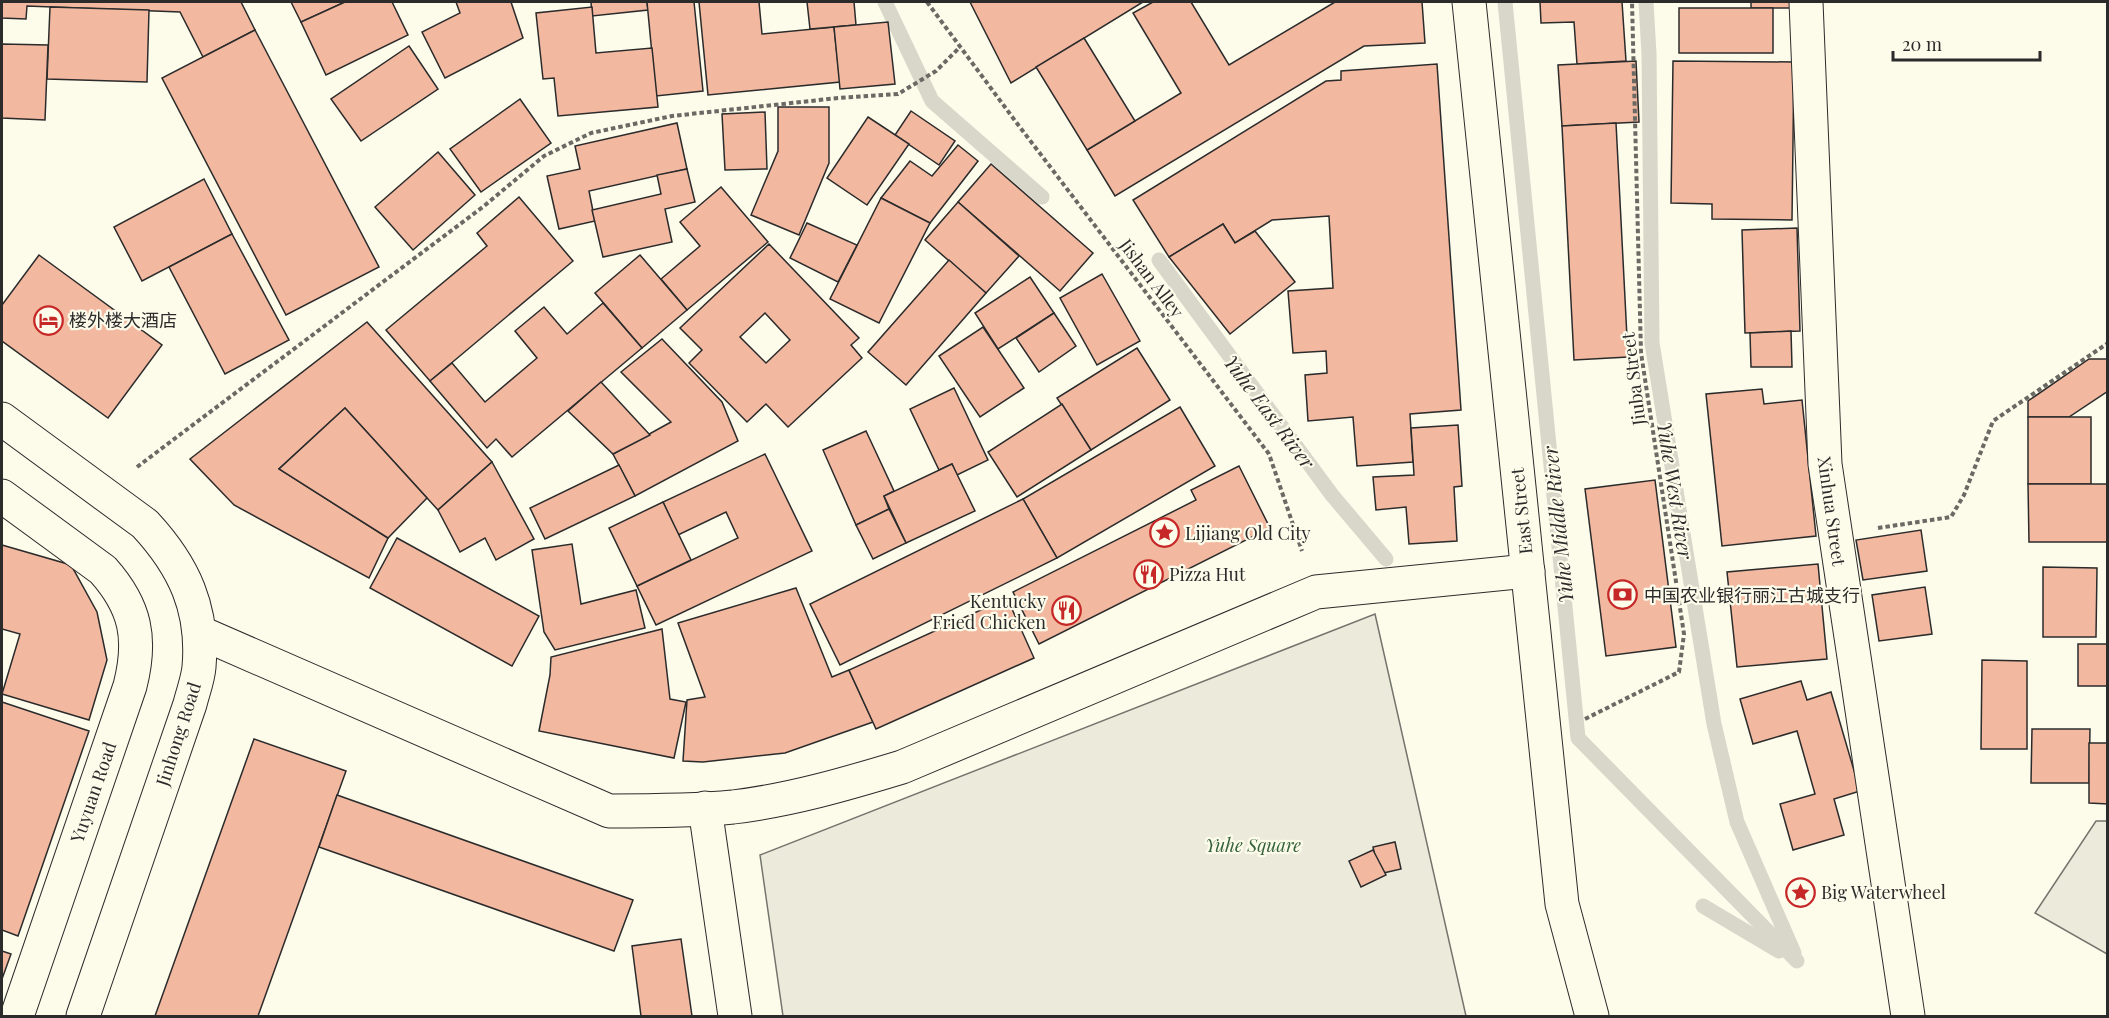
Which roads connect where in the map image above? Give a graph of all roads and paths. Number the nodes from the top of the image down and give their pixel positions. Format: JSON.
{"nodes":[{"id":1,"x":927,"y":2,"type":"edge"},
{"id":2,"x":1469,"y":2,"type":"edge"},
{"id":3,"x":1632,"y":2,"type":"edge"},
{"id":4,"x":1806,"y":2,"type":"edge"},
{"id":5,"x":960,"y":47,"type":"junction"},
{"id":6,"x":2108,"y":343,"type":"edge"},
{"id":7,"x":2,"y":419,"type":"edge"},
{"id":8,"x":103,"y":493,"type":"junction"},
{"id":9,"x":2,"y":496,"type":"edge"},
{"id":10,"x":1835,"y":534,"type":"junction"},
{"id":11,"x":1527,"y":571,"type":"junction"},
{"id":12,"x":1316,"y":592,"type":"junction"},
{"id":13,"x":199,"y":632,"type":"junction"},
{"id":14,"x":1544,"y":739,"type":"junction"},
{"id":15,"x":705,"y":808,"type":"junction"},
{"id":16,"x":17,"y":1017,"type":"edge"},
{"id":17,"x":83,"y":1017,"type":"edge"},
{"id":18,"x":735,"y":1017,"type":"edge"},
{"id":19,"x":1592,"y":1017,"type":"edge"},
{"id":20,"x":1908,"y":1017,"type":"edge"}],
"edges":[{"from":1,"to":5,"type":"path","name":"Jishan Alley"},
{"from":2,"to":11,"type":"street","name":"East Street"},
{"from":3,"to":14,"type":"path","name":"Jiuba Street"},
{"from":4,"to":10,"type":"street","name":"Xinhua Street"},
{"from":5,"to":8,"type":"path"},
{"from":5,"to":12,"type":"path","name":"Jishan Alley"},
{"from":6,"to":10,"type":"path"},
{"from":7,"to":8,"type":"street","name":"Jinhong Road"},
{"from":8,"to":13,"type":"street","name":"Jinhong Road"},
{"from":9,"to":16,"type":"street","name":"Yuyuan Road"},
{"from":10,"to":20,"type":"street","name":"Xinhua Street"},
{"from":11,"to":12,"type":"street"},
{"from":11,"to":14,"type":"street","name":"East Street"},
{"from":12,"to":15,"type":"street"},
{"from":13,"to":15,"type":"street"},
{"from":13,"to":17,"type":"street","name":"Jinhong Road"},
{"from":14,"to":19,"type":"street","name":"East Street"},
{"from":15,"to":18,"type":"street"}]}
